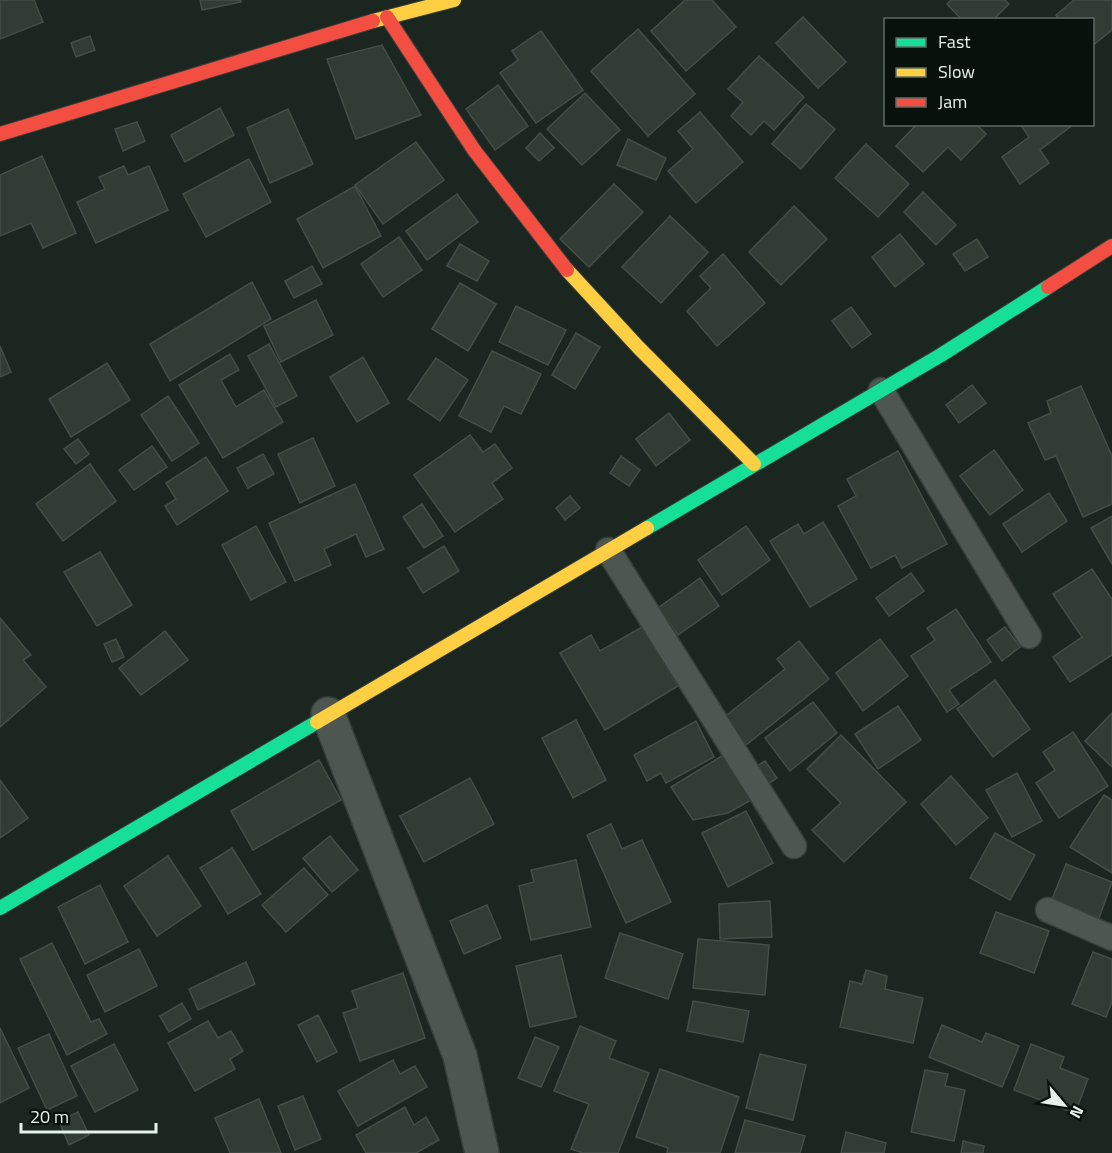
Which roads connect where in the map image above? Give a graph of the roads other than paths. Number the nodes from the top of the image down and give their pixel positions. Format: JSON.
{"nodes":[{"id":1,"x":454,"y":0,"type":"edge"},
{"id":2,"x":420,"y":5,"type":"edge"},
{"id":3,"x":387,"y":17,"type":"junction"},
{"id":4,"x":0,"y":134,"type":"edge"},
{"id":5,"x":1112,"y":246,"type":"edge"},
{"id":6,"x":881,"y":390,"type":"junction"},
{"id":7,"x":754,"y":464,"type":"junction"},
{"id":8,"x":608,"y":550,"type":"junction"},
{"id":9,"x":1029,"y":636,"type":"dead end"},
{"id":10,"x":328,"y":714,"type":"junction"},
{"id":11,"x":794,"y":846,"type":"dead end"},
{"id":12,"x":0,"y":908,"type":"edge"},
{"id":13,"x":1048,"y":910,"type":"dead end"},
{"id":14,"x":1112,"y":938,"type":"edge"},
{"id":15,"x":482,"y":1153,"type":"edge"}],
"edges":[{"from":1,"to":2,"type":"street"},
{"from":2,"to":3,"type":"street"},
{"from":3,"to":4,"type":"street"},
{"from":3,"to":7,"type":"street"},
{"from":5,"to":6,"type":"street"},
{"from":6,"to":7,"type":"street"},
{"from":6,"to":9,"type":"lane"},
{"from":7,"to":8,"type":"street"},
{"from":8,"to":10,"type":"street"},
{"from":8,"to":11,"type":"lane"},
{"from":10,"to":12,"type":"street"},
{"from":10,"to":15,"type":"street"},
{"from":13,"to":14,"type":"lane"}]}
